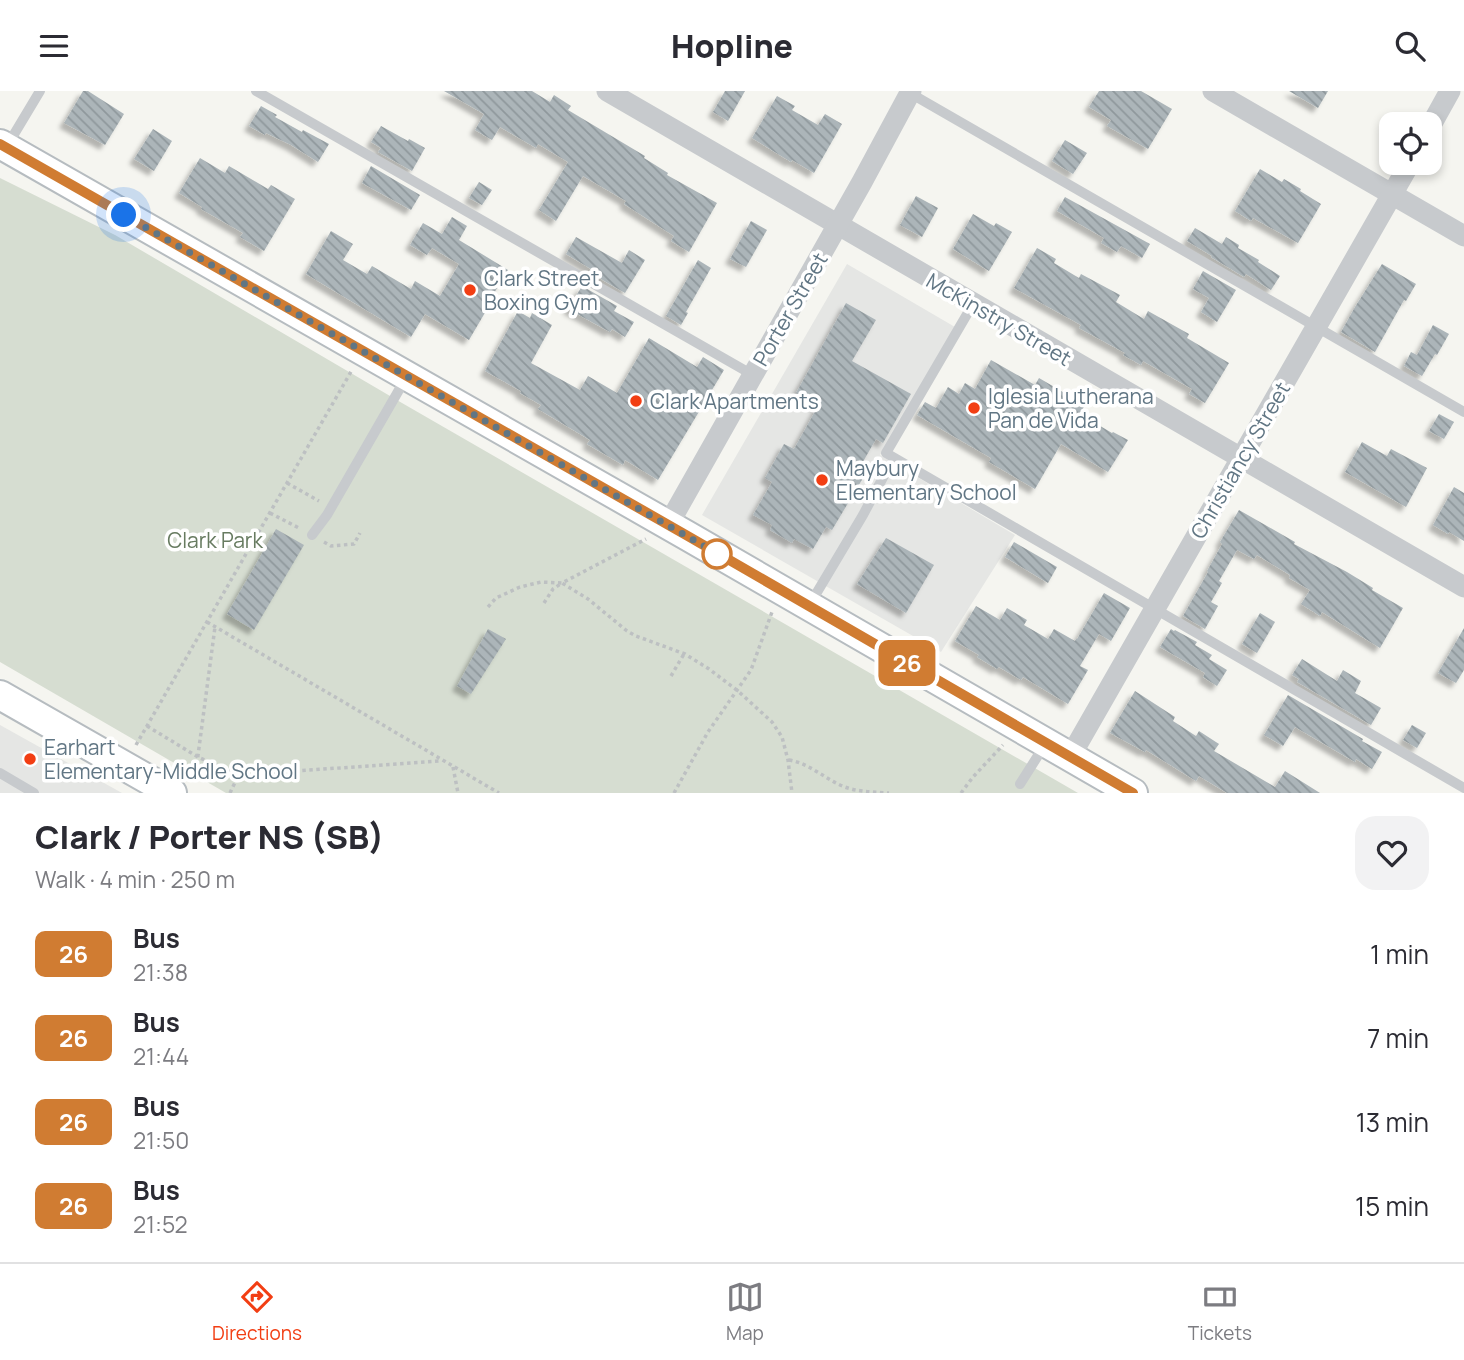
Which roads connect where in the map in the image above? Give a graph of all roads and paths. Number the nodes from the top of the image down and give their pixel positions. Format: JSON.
{"nodes":[{"id":1,"x":40,"y":91,"type":"edge"},
{"id":2,"x":256,"y":91,"type":"edge"},
{"id":3,"x":607,"y":91,"type":"edge"},
{"id":4,"x":1213,"y":91,"type":"edge"},
{"id":5,"x":1450,"y":91,"type":"edge"},
{"id":6,"x":909,"y":92,"type":"edge"},
{"id":7,"x":1438,"y":112,"type":"edge"},
{"id":8,"x":3,"y":146,"type":"edge"},
{"id":9,"x":1403,"y":175,"type":"edge"},
{"id":10,"x":1392,"y":194,"type":"junction"},
{"id":11,"x":837,"y":226,"type":"junction"},
{"id":12,"x":1464,"y":236,"type":"edge"},
{"id":13,"x":973,"y":304,"type":"junction"},
{"id":14,"x":1315,"y":327,"type":"junction"},
{"id":15,"x":352,"y":370,"type":"dead end"},
{"id":16,"x":753,"y":375,"type":"junction"},
{"id":17,"x":407,"y":376,"type":"junction"},
{"id":18,"x":1464,"y":412,"type":"edge"},
{"id":19,"x":1241,"y":458,"type":"junction"},
{"id":20,"x":887,"y":470,"type":"dead end"},
{"id":21,"x":287,"y":483,"type":"junction"},
{"id":22,"x":331,"y":508,"type":"junction"},
{"id":23,"x":657,"y":532,"type":"junction"},
{"id":24,"x":312,"y":535,"type":"dead end"},
{"id":25,"x":562,"y":583,"type":"junction"},
{"id":26,"x":1464,"y":587,"type":"edge"},
{"id":27,"x":544,"y":603,"type":"dead end"},
{"id":28,"x":488,"y":607,"type":"dead end"},
{"id":29,"x":809,"y":607,"type":"junction"},
{"id":30,"x":1154,"y":610,"type":"junction"},
{"id":31,"x":772,"y":612,"type":"dead end"},
{"id":32,"x":207,"y":622,"type":"junction"},
{"id":33,"x":215,"y":627,"type":"junction"},
{"id":34,"x":684,"y":654,"type":"junction"},
{"id":35,"x":671,"y":676,"type":"dead end"},
{"id":36,"x":738,"y":691,"type":"junction"},
{"id":37,"x":0,"y":695,"type":"edge"},
{"id":38,"x":147,"y":726,"type":"junction"},
{"id":39,"x":1046,"y":743,"type":"junction"},
{"id":40,"x":136,"y":745,"type":"dead end"},
{"id":41,"x":1003,"y":745,"type":"dead end"},
{"id":42,"x":198,"y":757,"type":"junction"},
{"id":43,"x":1070,"y":757,"type":"junction"},
{"id":44,"x":789,"y":760,"type":"junction"},
{"id":45,"x":442,"y":761,"type":"junction"},
{"id":46,"x":453,"y":767,"type":"junction"},
{"id":47,"x":0,"y":773,"type":"edge"},
{"id":48,"x":238,"y":775,"type":"junction"},
{"id":49,"x":1020,"y":784,"type":"dead end"},
{"id":50,"x":184,"y":785,"type":"edge"},
{"id":51,"x":1464,"y":788,"type":"edge"},
{"id":52,"x":34,"y":793,"type":"edge"},
{"id":53,"x":230,"y":793,"type":"edge"},
{"id":54,"x":458,"y":793,"type":"edge"},
{"id":55,"x":499,"y":793,"type":"edge"},
{"id":56,"x":674,"y":793,"type":"edge"},
{"id":57,"x":792,"y":793,"type":"edge"},
{"id":58,"x":889,"y":793,"type":"edge"},
{"id":59,"x":961,"y":793,"type":"edge"},
{"id":60,"x":1133,"y":793,"type":"edge"}],
"edges":[{"from":1,"to":8,"type":"lane"},
{"from":2,"to":16,"type":"lane"},
{"from":3,"to":11,"type":"street","name":"McKinstry Street"},
{"from":4,"to":10,"type":"street"},
{"from":5,"to":7,"type":"street"},
{"from":6,"to":11,"type":"street","name":"Porter Street"},
{"from":6,"to":14,"type":"lane"},
{"from":8,"to":17,"type":"street"},
{"from":9,"to":10,"type":"street","name":"Christiancy Street"},
{"from":10,"to":12,"type":"street"},
{"from":10,"to":14,"type":"street","name":"Christiancy Street"},
{"from":11,"to":13,"type":"street","name":"McKinstry Street"},
{"from":11,"to":16,"type":"street","name":"Porter Street"},
{"from":13,"to":19,"type":"street","name":"McKinstry Street"},
{"from":13,"to":30,"type":"lane"},
{"from":14,"to":18,"type":"lane"},
{"from":14,"to":19,"type":"street","name":"Christiancy Street"},
{"from":15,"to":21,"type":"path"},
{"from":16,"to":23,"type":"street","name":"Porter Street"},
{"from":17,"to":22,"type":"lane"},
{"from":17,"to":23,"type":"street"},
{"from":19,"to":26,"type":"street","name":"McKinstry Street"},
{"from":19,"to":30,"type":"street","name":"Christiancy Street"},
{"from":20,"to":29,"type":"lane"},
{"from":21,"to":22,"type":"path"},
{"from":21,"to":32,"type":"path"},
{"from":22,"to":24,"type":"lane"},
{"from":23,"to":25,"type":"path"},
{"from":23,"to":29,"type":"street"},
{"from":25,"to":27,"type":"path"},
{"from":25,"to":28,"type":"path"},
{"from":25,"to":34,"type":"path"},
{"from":29,"to":39,"type":"street"},
{"from":30,"to":43,"type":"street","name":"Christiancy Street"},
{"from":30,"to":51,"type":"lane"},
{"from":31,"to":36,"type":"path"},
{"from":32,"to":33,"type":"path"},
{"from":32,"to":38,"type":"path"},
{"from":33,"to":42,"type":"path"},
{"from":33,"to":45,"type":"path"},
{"from":34,"to":35,"type":"path"},
{"from":34,"to":36,"type":"path"},
{"from":36,"to":44,"type":"path"},
{"from":36,"to":56,"type":"path"},
{"from":37,"to":50,"type":"street"},
{"from":38,"to":40,"type":"path"},
{"from":38,"to":42,"type":"path"},
{"from":39,"to":43,"type":"street"},
{"from":39,"to":49,"type":"lane"},
{"from":41,"to":59,"type":"path"},
{"from":42,"to":48,"type":"path"},
{"from":42,"to":50,"type":"path"},
{"from":43,"to":60,"type":"street"},
{"from":44,"to":57,"type":"path"},
{"from":44,"to":58,"type":"path"},
{"from":45,"to":46,"type":"path"},
{"from":45,"to":48,"type":"path"},
{"from":46,"to":54,"type":"path"},
{"from":46,"to":55,"type":"path"},
{"from":47,"to":52,"type":"lane"},
{"from":48,"to":53,"type":"path"}]}
